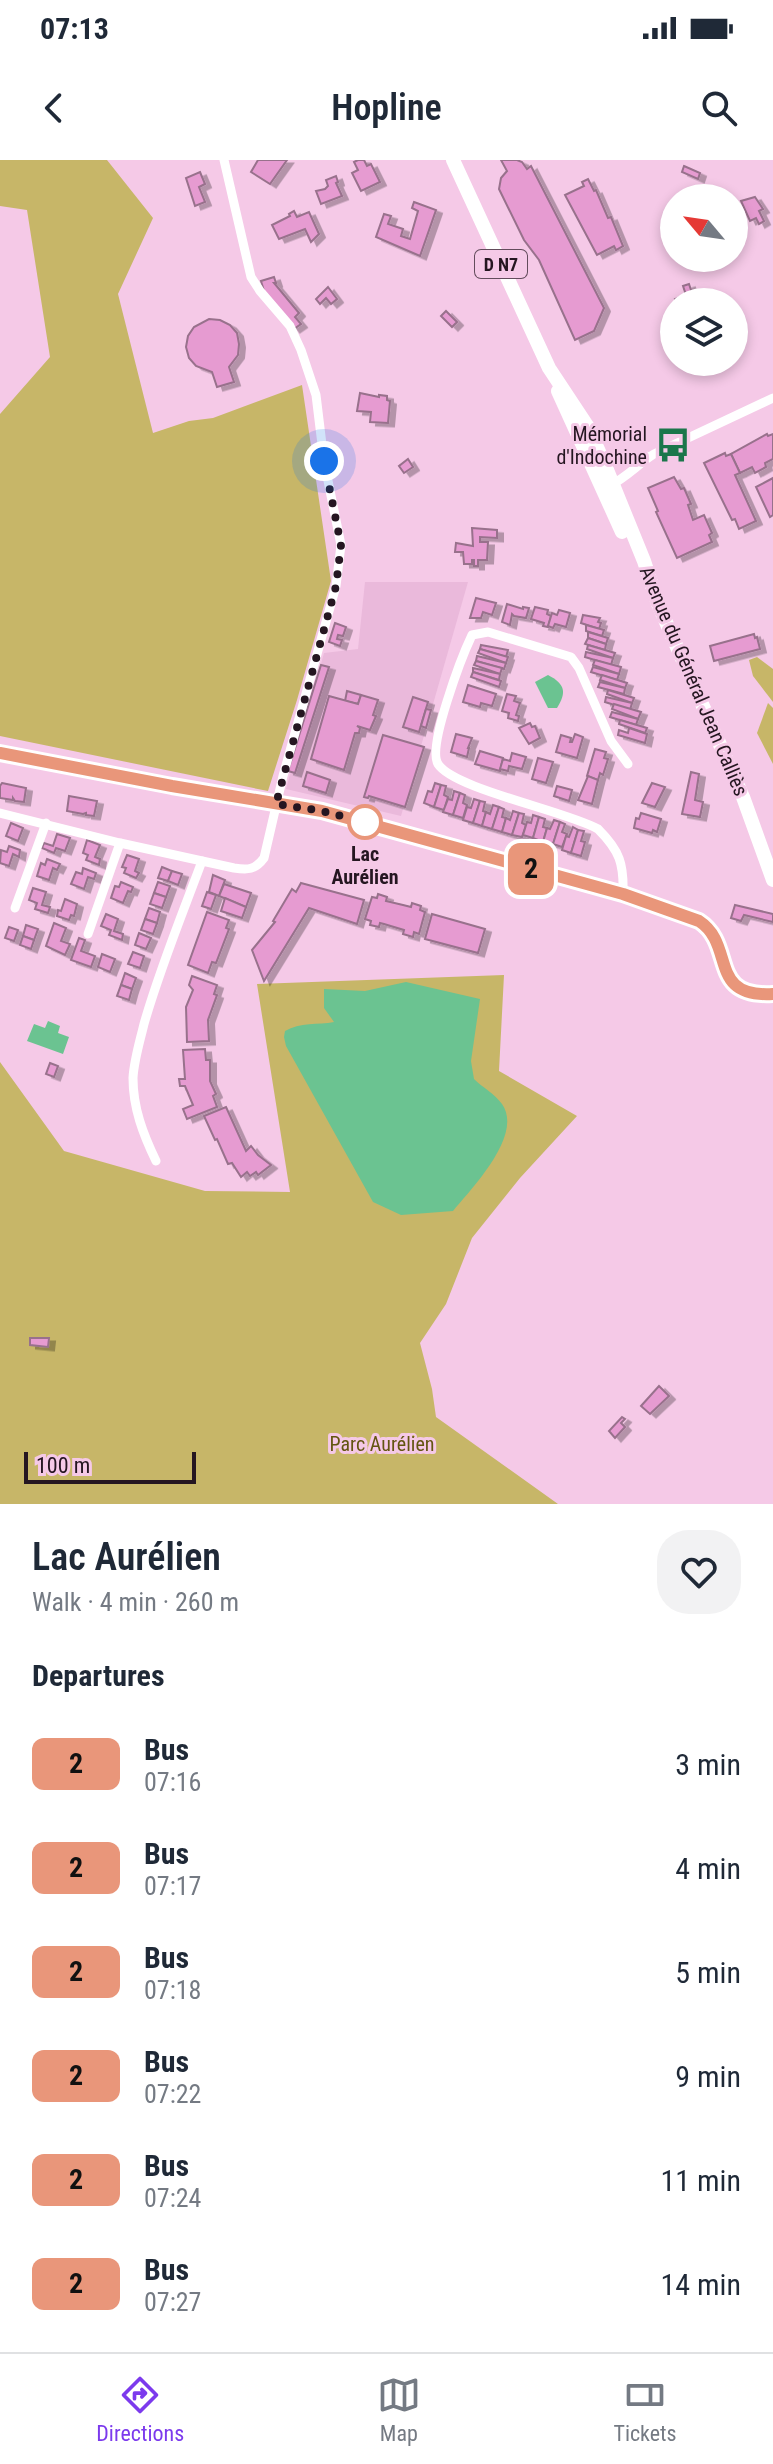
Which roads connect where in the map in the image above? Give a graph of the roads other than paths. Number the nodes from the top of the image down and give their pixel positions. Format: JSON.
{"nodes":[{"id":1,"x":224,"y":160,"type":"edge"},
{"id":2,"x":453,"y":160,"type":"edge"},
{"id":3,"x":773,"y":398,"type":"edge"},
{"id":4,"x":654,"y":454,"type":"junction"},
{"id":5,"x":599,"y":468,"type":"junction"},
{"id":6,"x":608,"y":487,"type":"junction"},
{"id":7,"x":0,"y":753,"type":"edge"},
{"id":8,"x":628,"y":764,"type":"dead end"},
{"id":9,"x":276,"y":804,"type":"junction"},
{"id":10,"x":0,"y":813,"type":"edge"},
{"id":11,"x":46,"y":823,"type":"junction"},
{"id":12,"x":120,"y":843,"type":"junction"},
{"id":13,"x":202,"y":861,"type":"junction"},
{"id":14,"x":773,"y":880,"type":"edge"},
{"id":15,"x":623,"y":894,"type":"junction"},
{"id":16,"x":15,"y":908,"type":"dead end"},
{"id":17,"x":88,"y":934,"type":"dead end"},
{"id":18,"x":773,"y":994,"type":"edge"},
{"id":19,"x":156,"y":1161,"type":"dead end"}],
"edges":[{"from":1,"to":9,"type":"street"},
{"from":2,"to":5,"type":"main road","number":"D N7"},
{"from":3,"to":4,"type":"street"},
{"from":4,"to":5,"type":"street"},
{"from":4,"to":6,"type":"street"},
{"from":5,"to":6,"type":"main road","number":"D N7"},
{"from":6,"to":14,"type":"main road","name":"Avenue du Général Jean Calliès","number":"D N7"},
{"from":7,"to":9,"type":"main road"},
{"from":8,"to":15,"type":"street"},
{"from":9,"to":13,"type":"street"},
{"from":9,"to":15,"type":"main road"},
{"from":10,"to":11,"type":"street"},
{"from":11,"to":12,"type":"street"},
{"from":11,"to":16,"type":"street"},
{"from":12,"to":13,"type":"street"},
{"from":12,"to":17,"type":"street"},
{"from":13,"to":19,"type":"street"},
{"from":15,"to":18,"type":"main road"}]}
